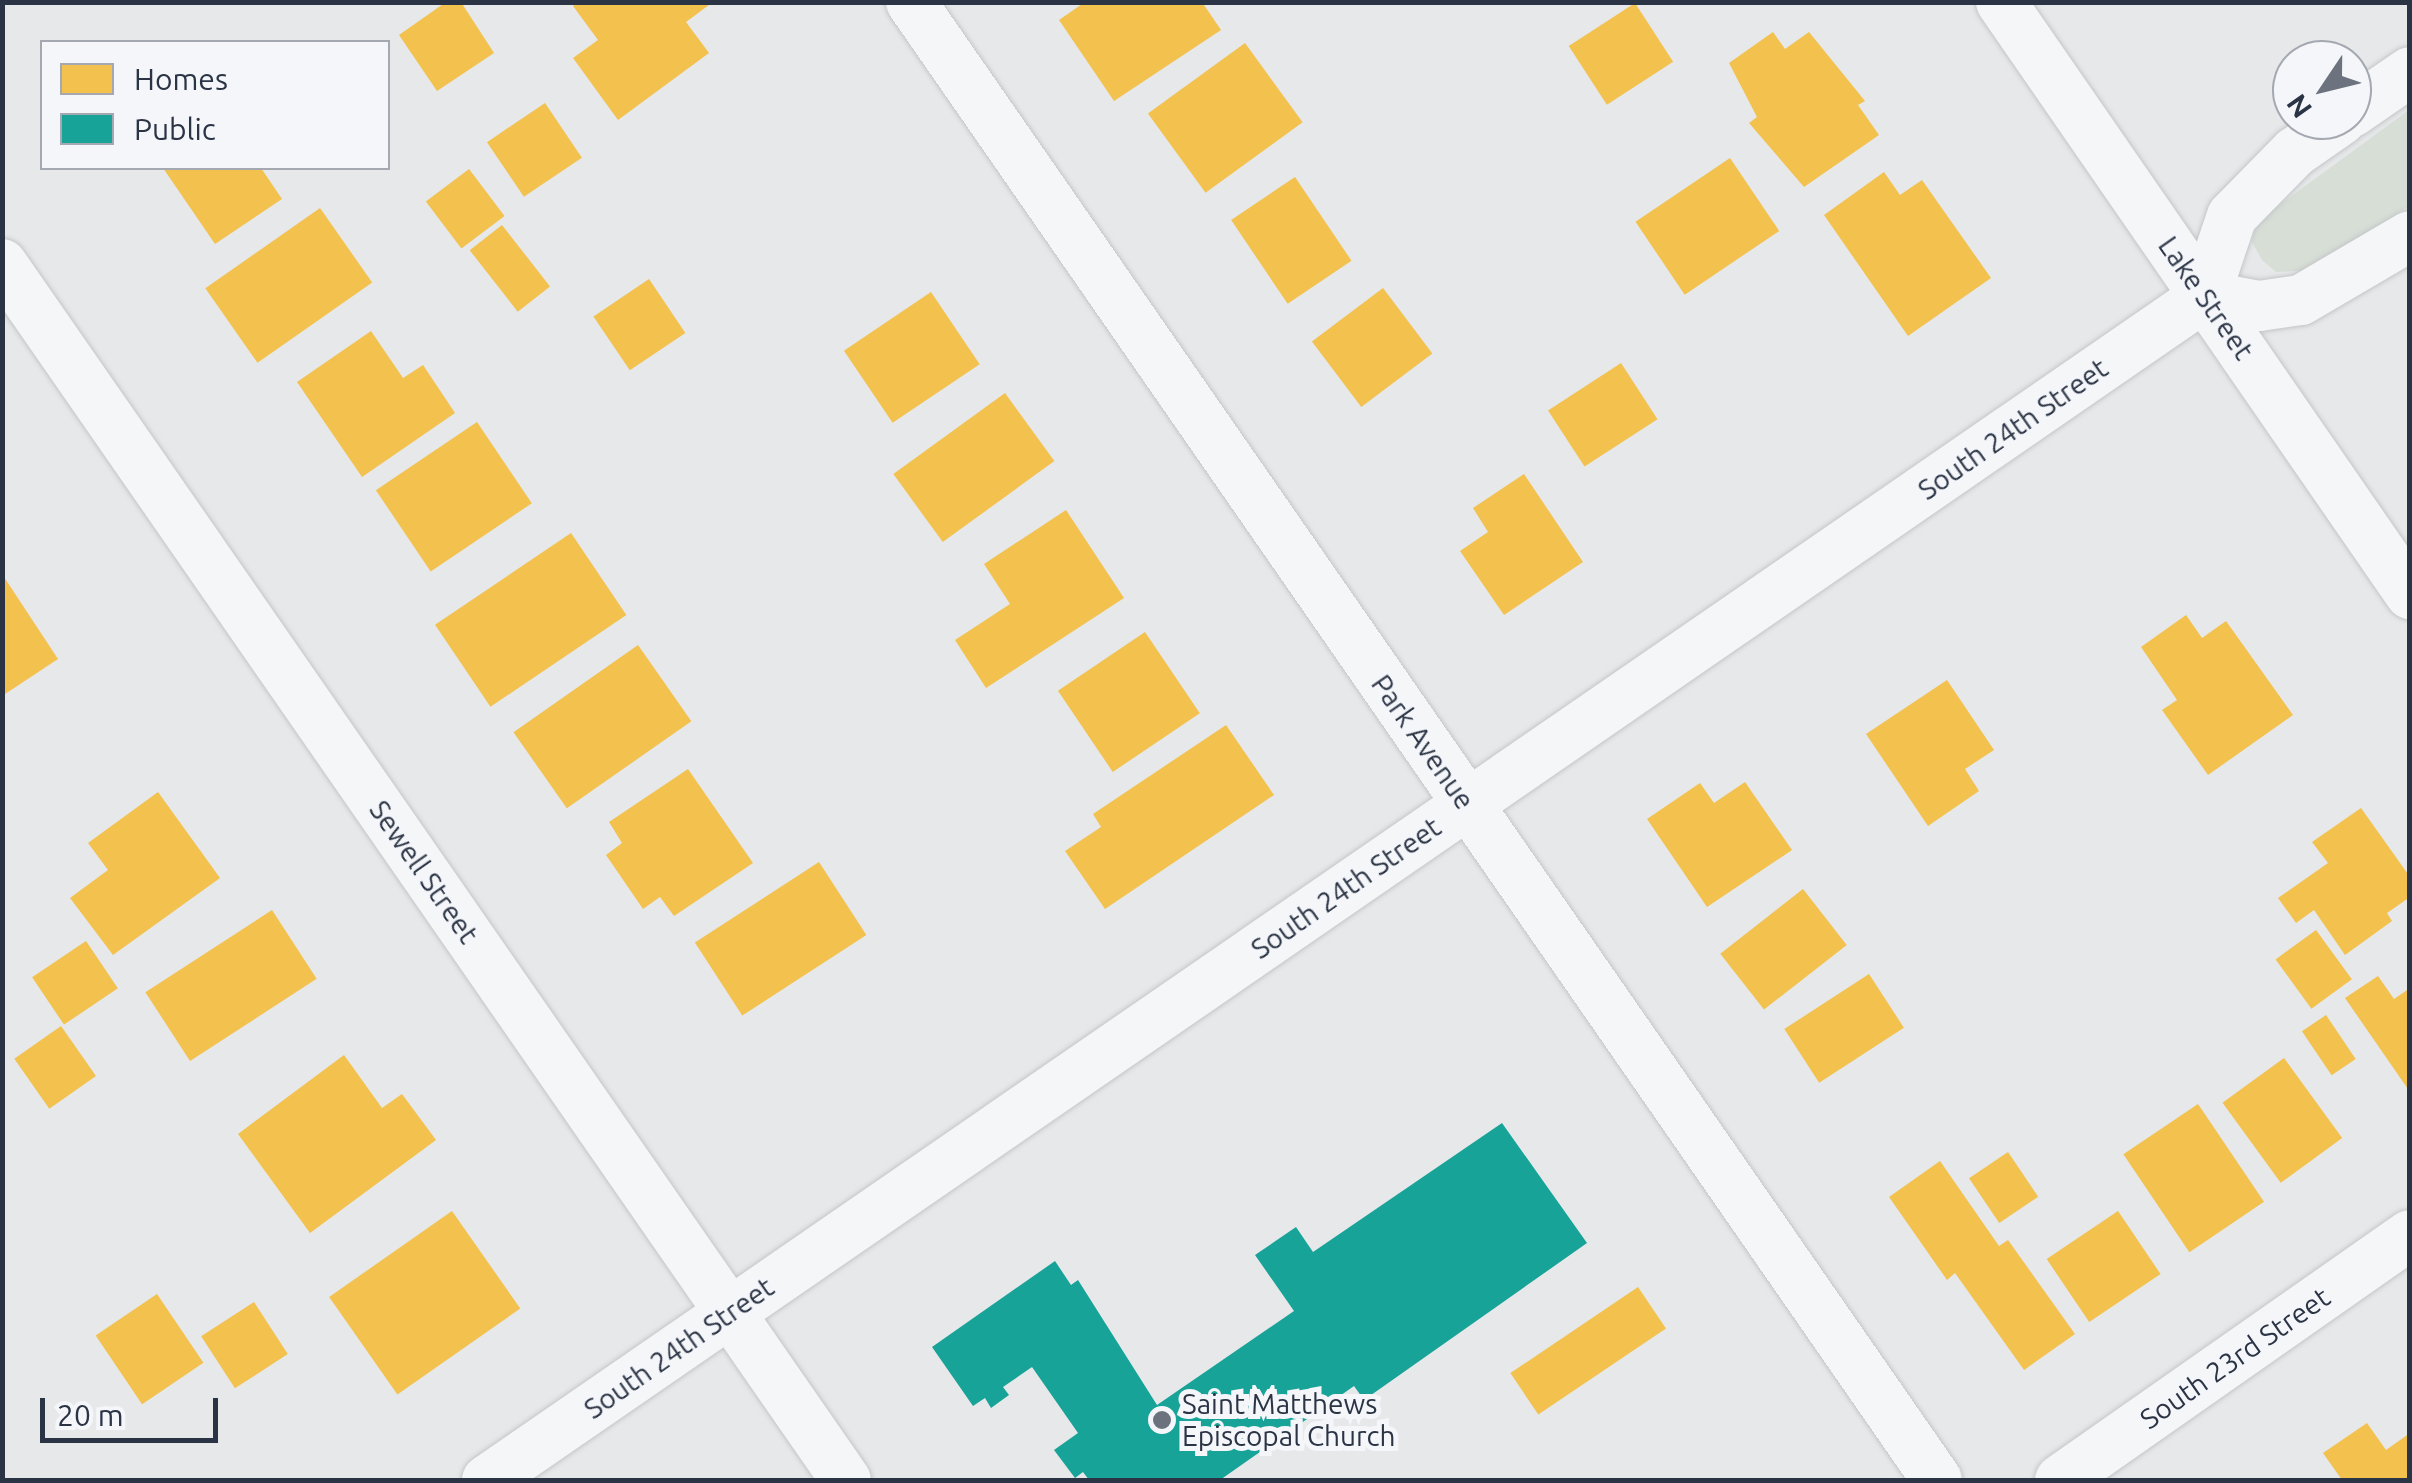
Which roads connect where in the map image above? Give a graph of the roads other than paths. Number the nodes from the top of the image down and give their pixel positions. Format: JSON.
{"nodes":[{"id":1,"x":910,"y":2,"type":"edge"},
{"id":2,"x":2001,"y":2,"type":"edge"},
{"id":3,"x":2410,"y":72,"type":"edge"},
{"id":4,"x":2372,"y":98,"type":"edge"},
{"id":5,"x":2312,"y":140,"type":"edge"},
{"id":6,"x":2410,"y":236,"type":"edge"},
{"id":7,"x":2,"y":264,"type":"edge"},
{"id":8,"x":2205,"y":296,"type":"junction"},
{"id":9,"x":2410,"y":594,"type":"edge"},
{"id":10,"x":1467,"y":805,"type":"junction"},
{"id":11,"x":2410,"y":1235,"type":"edge"},
{"id":12,"x":730,"y":1313,"type":"junction"},
{"id":13,"x":487,"y":1480,"type":"edge"},
{"id":14,"x":846,"y":1480,"type":"edge"},
{"id":15,"x":1937,"y":1480,"type":"edge"},
{"id":16,"x":2060,"y":1480,"type":"edge"}],
"edges":[{"from":1,"to":10,"type":"street","name":"Park Avenue"},
{"from":2,"to":8,"type":"street","name":"Lake Street"},
{"from":3,"to":4,"type":"street"},
{"from":5,"to":8,"type":"street"},
{"from":6,"to":8,"type":"street"},
{"from":7,"to":12,"type":"street","name":"Sewell Street"},
{"from":8,"to":9,"type":"street","name":"Lake Street"},
{"from":8,"to":10,"type":"street","name":"South 24th Street"},
{"from":10,"to":12,"type":"street","name":"South 24th Street"},
{"from":10,"to":15,"type":"street","name":"Park Avenue"},
{"from":11,"to":16,"type":"street","name":"South 23rd Street"},
{"from":12,"to":13,"type":"street","name":"South 24th Street"},
{"from":12,"to":14,"type":"street","name":"Sewell Street"}]}
